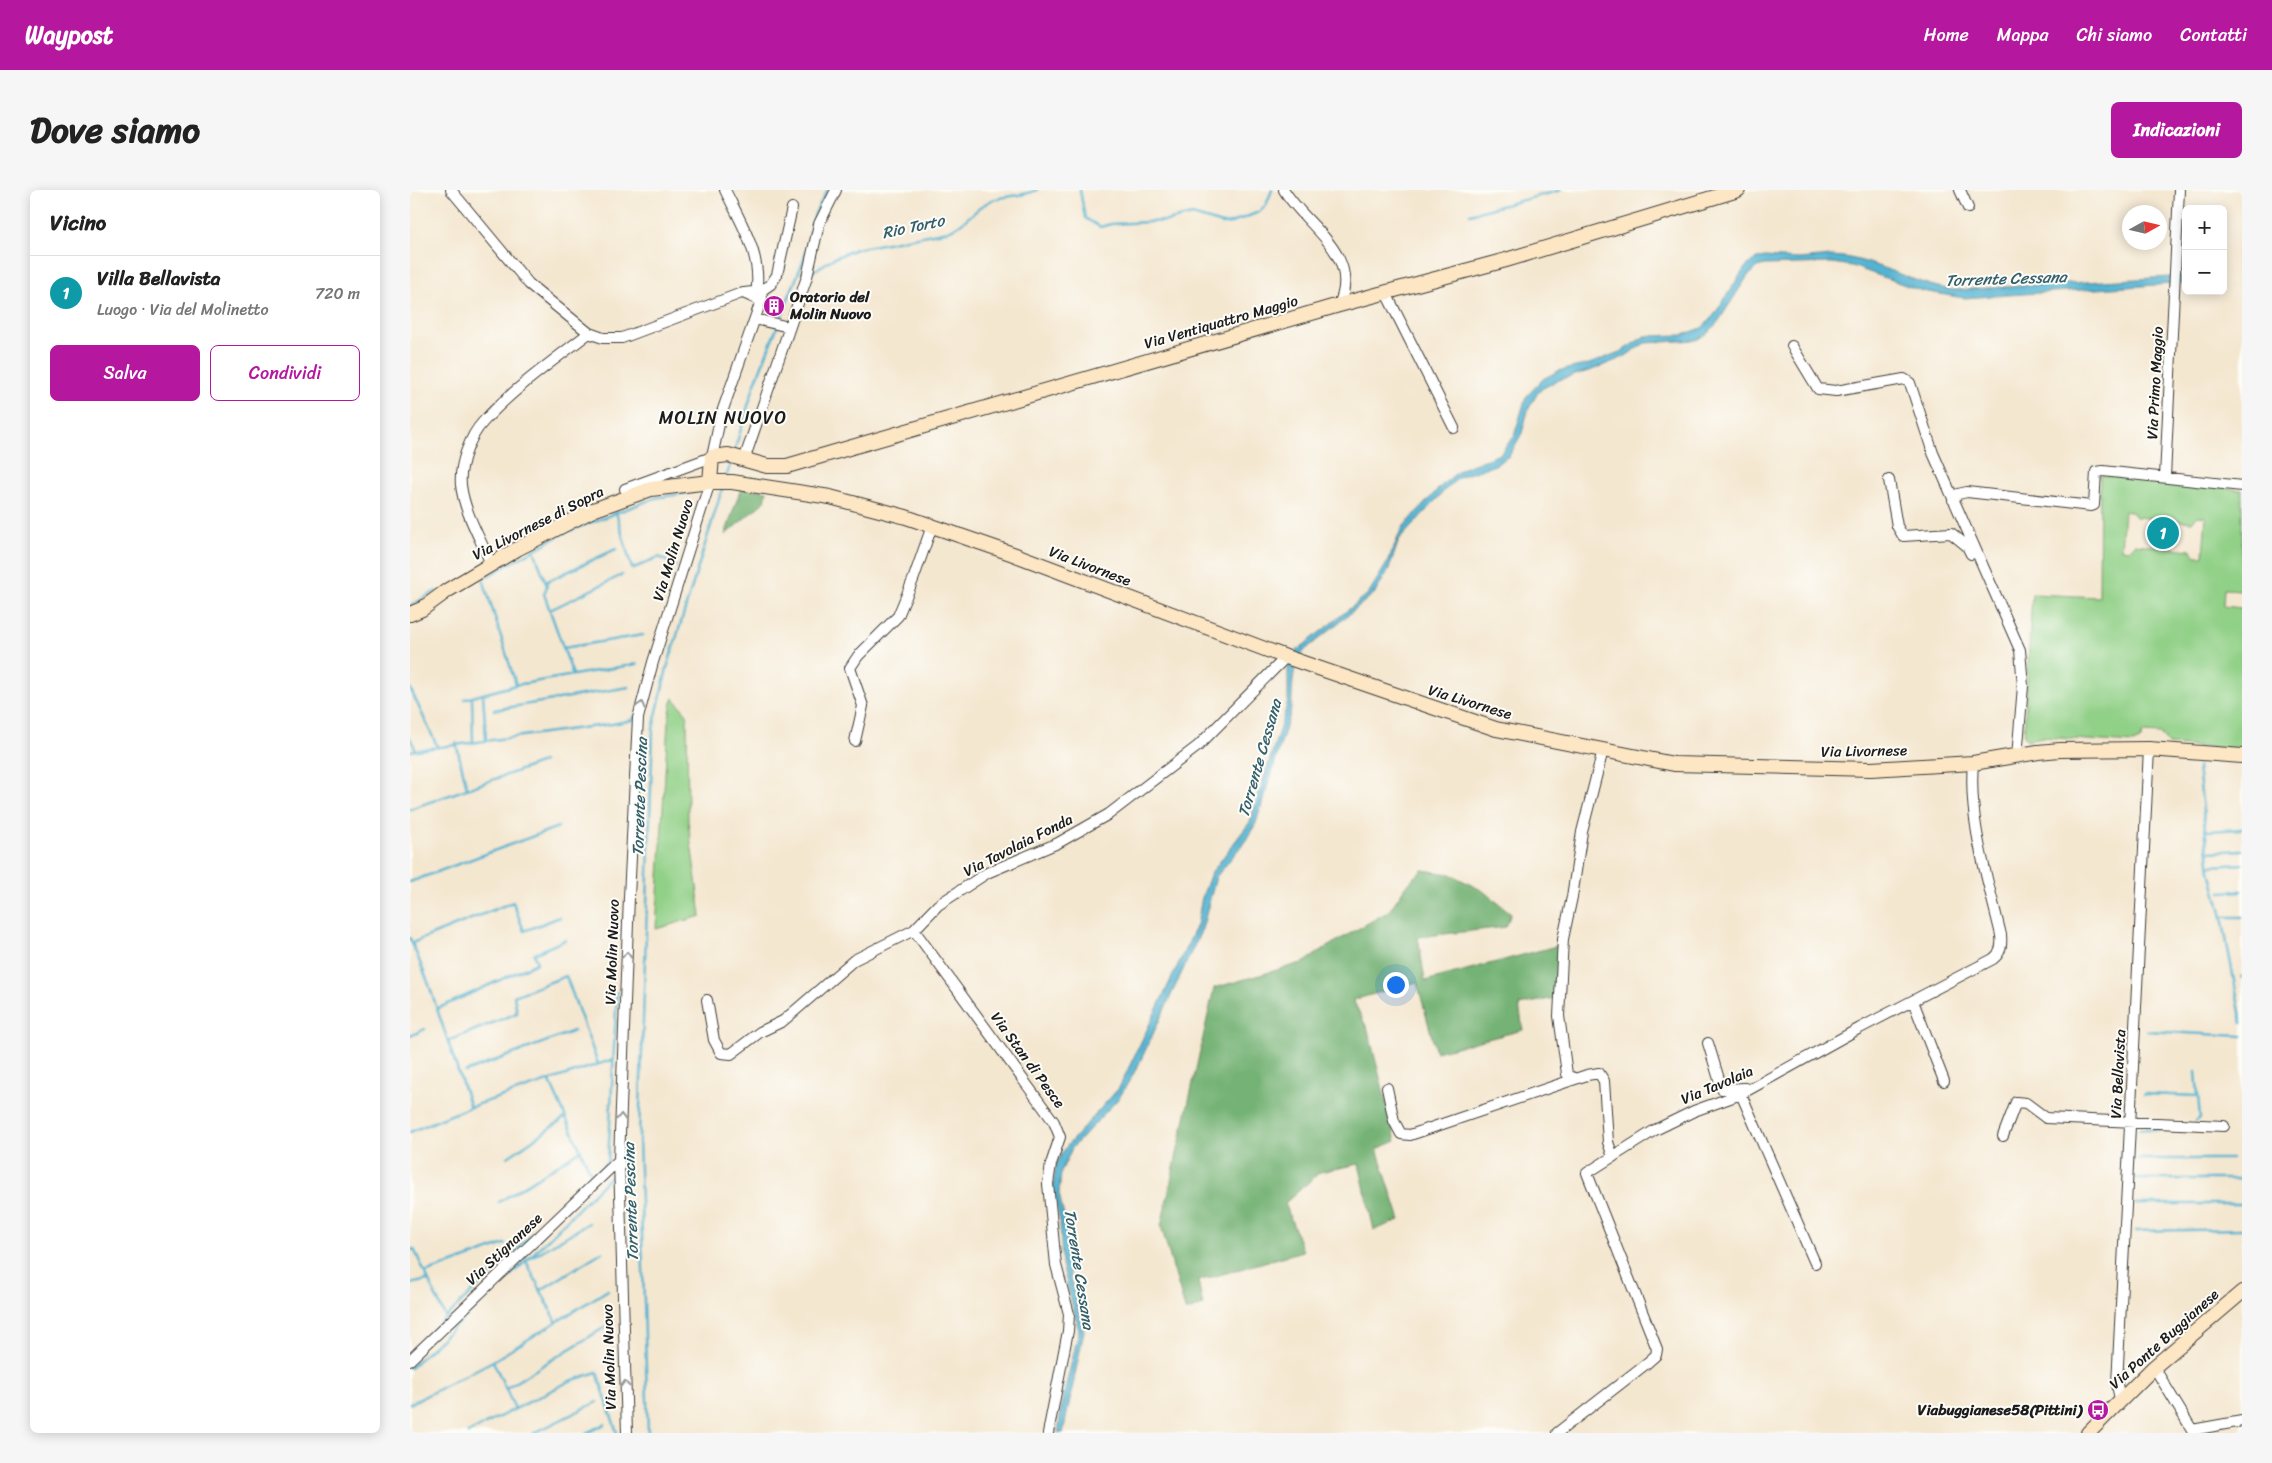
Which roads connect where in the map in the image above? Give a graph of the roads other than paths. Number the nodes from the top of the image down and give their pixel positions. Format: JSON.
{"nodes":[{"id":1,"x":451,"y":190,"type":"edge"},
{"id":2,"x":724,"y":190,"type":"edge"},
{"id":3,"x":836,"y":190,"type":"edge"},
{"id":4,"x":1284,"y":190,"type":"edge"},
{"id":5,"x":1738,"y":190,"type":"edge"},
{"id":6,"x":1960,"y":190,"type":"edge"},
{"id":7,"x":2179,"y":190,"type":"edge"},
{"id":8,"x":1705,"y":195,"type":"edge"},
{"id":9,"x":792,"y":208,"type":"dead end"},
{"id":10,"x":1968,"y":208,"type":"dead end"},
{"id":11,"x":1386,"y":292,"type":"junction"},
{"id":12,"x":758,"y":295,"type":"junction"},
{"id":13,"x":1339,"y":305,"type":"junction"},
{"id":14,"x":755,"y":318,"type":"junction"},
{"id":15,"x":787,"y":326,"type":"junction"},
{"id":16,"x":589,"y":333,"type":"junction"},
{"id":17,"x":1792,"y":346,"type":"dead end"},
{"id":18,"x":1454,"y":428,"type":"dead end"},
{"id":19,"x":712,"y":457,"type":"junction"},
{"id":20,"x":737,"y":458,"type":"junction"},
{"id":21,"x":2165,"y":478,"type":"junction"},
{"id":22,"x":1889,"y":480,"type":"dead end"},
{"id":23,"x":721,"y":482,"type":"junction"},
{"id":24,"x":2242,"y":486,"type":"edge"},
{"id":25,"x":625,"y":490,"type":"dead end"},
{"id":26,"x":1953,"y":500,"type":"junction"},
{"id":27,"x":932,"y":526,"type":"junction"},
{"id":28,"x":491,"y":564,"type":"junction"},
{"id":29,"x":1994,"y":588,"type":"junction"},
{"id":30,"x":410,"y":614,"type":"edge"},
{"id":31,"x":1287,"y":657,"type":"junction"},
{"id":32,"x":855,"y":741,"type":"dead end"},
{"id":33,"x":2149,"y":749,"type":"junction"},
{"id":34,"x":1602,"y":750,"type":"junction"},
{"id":35,"x":2242,"y":756,"type":"edge"},
{"id":36,"x":2017,"y":757,"type":"junction"},
{"id":37,"x":1973,"y":763,"type":"junction"},
{"id":38,"x":914,"y":930,"type":"junction"},
{"id":39,"x":707,"y":1000,"type":"dead end"},
{"id":40,"x":1913,"y":1001,"type":"junction"},
{"id":41,"x":1708,"y":1043,"type":"dead end"},
{"id":42,"x":1575,"y":1079,"type":"junction"},
{"id":43,"x":1944,"y":1081,"type":"dead end"},
{"id":44,"x":1754,"y":1087,"type":"junction"},
{"id":45,"x":1387,"y":1088,"type":"dead end"},
{"id":46,"x":1741,"y":1094,"type":"junction"},
{"id":47,"x":2130,"y":1123,"type":"junction"},
{"id":48,"x":2224,"y":1126,"type":"dead end"},
{"id":49,"x":2003,"y":1136,"type":"dead end"},
{"id":50,"x":1612,"y":1157,"type":"junction"},
{"id":51,"x":619,"y":1160,"type":"junction"},
{"id":52,"x":1815,"y":1263,"type":"dead end"},
{"id":53,"x":2242,"y":1292,"type":"edge"},
{"id":54,"x":410,"y":1360,"type":"edge"},
{"id":55,"x":2154,"y":1367,"type":"junction"},
{"id":56,"x":2120,"y":1400,"type":"junction"},
{"id":57,"x":2242,"y":1420,"type":"edge"},
{"id":58,"x":2193,"y":1431,"type":"edge"},
{"id":59,"x":627,"y":1433,"type":"edge"},
{"id":60,"x":1048,"y":1433,"type":"edge"},
{"id":61,"x":1556,"y":1433,"type":"edge"},
{"id":62,"x":2088,"y":1433,"type":"edge"}],
"edges":[{"from":1,"to":16,"type":"street"},
{"from":2,"to":12,"type":"street"},
{"from":3,"to":15,"type":"street"},
{"from":4,"to":13,"type":"street"},
{"from":5,"to":8,"type":"main road","name":"Via Ventiquattro Maggio"},
{"from":6,"to":10,"type":"street"},
{"from":7,"to":21,"type":"street","name":"Via Primo Maggio"},
{"from":8,"to":11,"type":"main road","name":"Via Ventiquattro Maggio"},
{"from":9,"to":12,"type":"street"},
{"from":11,"to":13,"type":"main road","name":"Via Ventiquattro Maggio"},
{"from":11,"to":18,"type":"street"},
{"from":12,"to":14,"type":"street"},
{"from":12,"to":16,"type":"street"},
{"from":13,"to":20,"type":"main road","name":"Via Ventiquattro Maggio"},
{"from":14,"to":15,"type":"street"},
{"from":14,"to":19,"type":"street"},
{"from":15,"to":20,"type":"street"},
{"from":16,"to":28,"type":"street"},
{"from":17,"to":26,"type":"street"},
{"from":19,"to":20,"type":"main road","name":"Via Ventiquattro Maggio"},
{"from":19,"to":23,"type":"main road"},
{"from":19,"to":25,"type":"street","name":"Via Livornese di Sopra"},
{"from":21,"to":24,"type":"street"},
{"from":21,"to":26,"type":"street"},
{"from":22,"to":29,"type":"street"},
{"from":23,"to":27,"type":"main road","name":"Via Livornese"},
{"from":23,"to":28,"type":"main road","name":"Via Livornese di Sopra"},
{"from":51,"to":23,"type":"street","name":"Via Molin Nuovo","one_way":true},
{"from":26,"to":29,"type":"street"},
{"from":27,"to":31,"type":"main road","name":"Via Livornese"},
{"from":27,"to":32,"type":"street"},
{"from":28,"to":30,"type":"main road","name":"Via Livornese di Sopra"},
{"from":29,"to":36,"type":"street"},
{"from":31,"to":34,"type":"main road","name":"Via Livornese"},
{"from":31,"to":38,"type":"street","name":"Via Tavolaia Fonda"},
{"from":33,"to":35,"type":"main road","name":"Via Livornese"},
{"from":33,"to":36,"type":"main road","name":"Via Livornese"},
{"from":33,"to":47,"type":"street","name":"Via Bellavista"},
{"from":34,"to":37,"type":"main road","name":"Via Livornese"},
{"from":34,"to":42,"type":"street"},
{"from":36,"to":37,"type":"main road","name":"Via Livornese"},
{"from":37,"to":40,"type":"street","name":"Via Tavolaia"},
{"from":38,"to":39,"type":"street","name":"Via Tavolaia Fonda"},
{"from":38,"to":60,"type":"street","name":"Via Stan di Pesce"},
{"from":40,"to":43,"type":"street"},
{"from":40,"to":44,"type":"street","name":"Via Tavolaia"},
{"from":41,"to":44,"type":"street"},
{"from":42,"to":45,"type":"street"},
{"from":42,"to":50,"type":"street"},
{"from":44,"to":46,"type":"street","name":"Via Tavolaia"},
{"from":46,"to":50,"type":"street","name":"Via Tavolaia"},
{"from":46,"to":52,"type":"street"},
{"from":47,"to":48,"type":"street"},
{"from":47,"to":49,"type":"street"},
{"from":47,"to":56,"type":"street","name":"Via Bellavista"},
{"from":50,"to":61,"type":"street","name":"Via Tavolaia"},
{"from":51,"to":54,"type":"street","name":"Via Stignanese"},
{"from":59,"to":51,"type":"street","name":"Via Molin Nuovo","one_way":true},
{"from":53,"to":55,"type":"main road","name":"Via Ponte Buggianese"},
{"from":55,"to":56,"type":"main road","name":"Via Ponte Buggianese"},
{"from":55,"to":58,"type":"street"},
{"from":56,"to":62,"type":"main road","name":"Via Ponte Buggianese"},
{"from":57,"to":58,"type":"street"}]}
